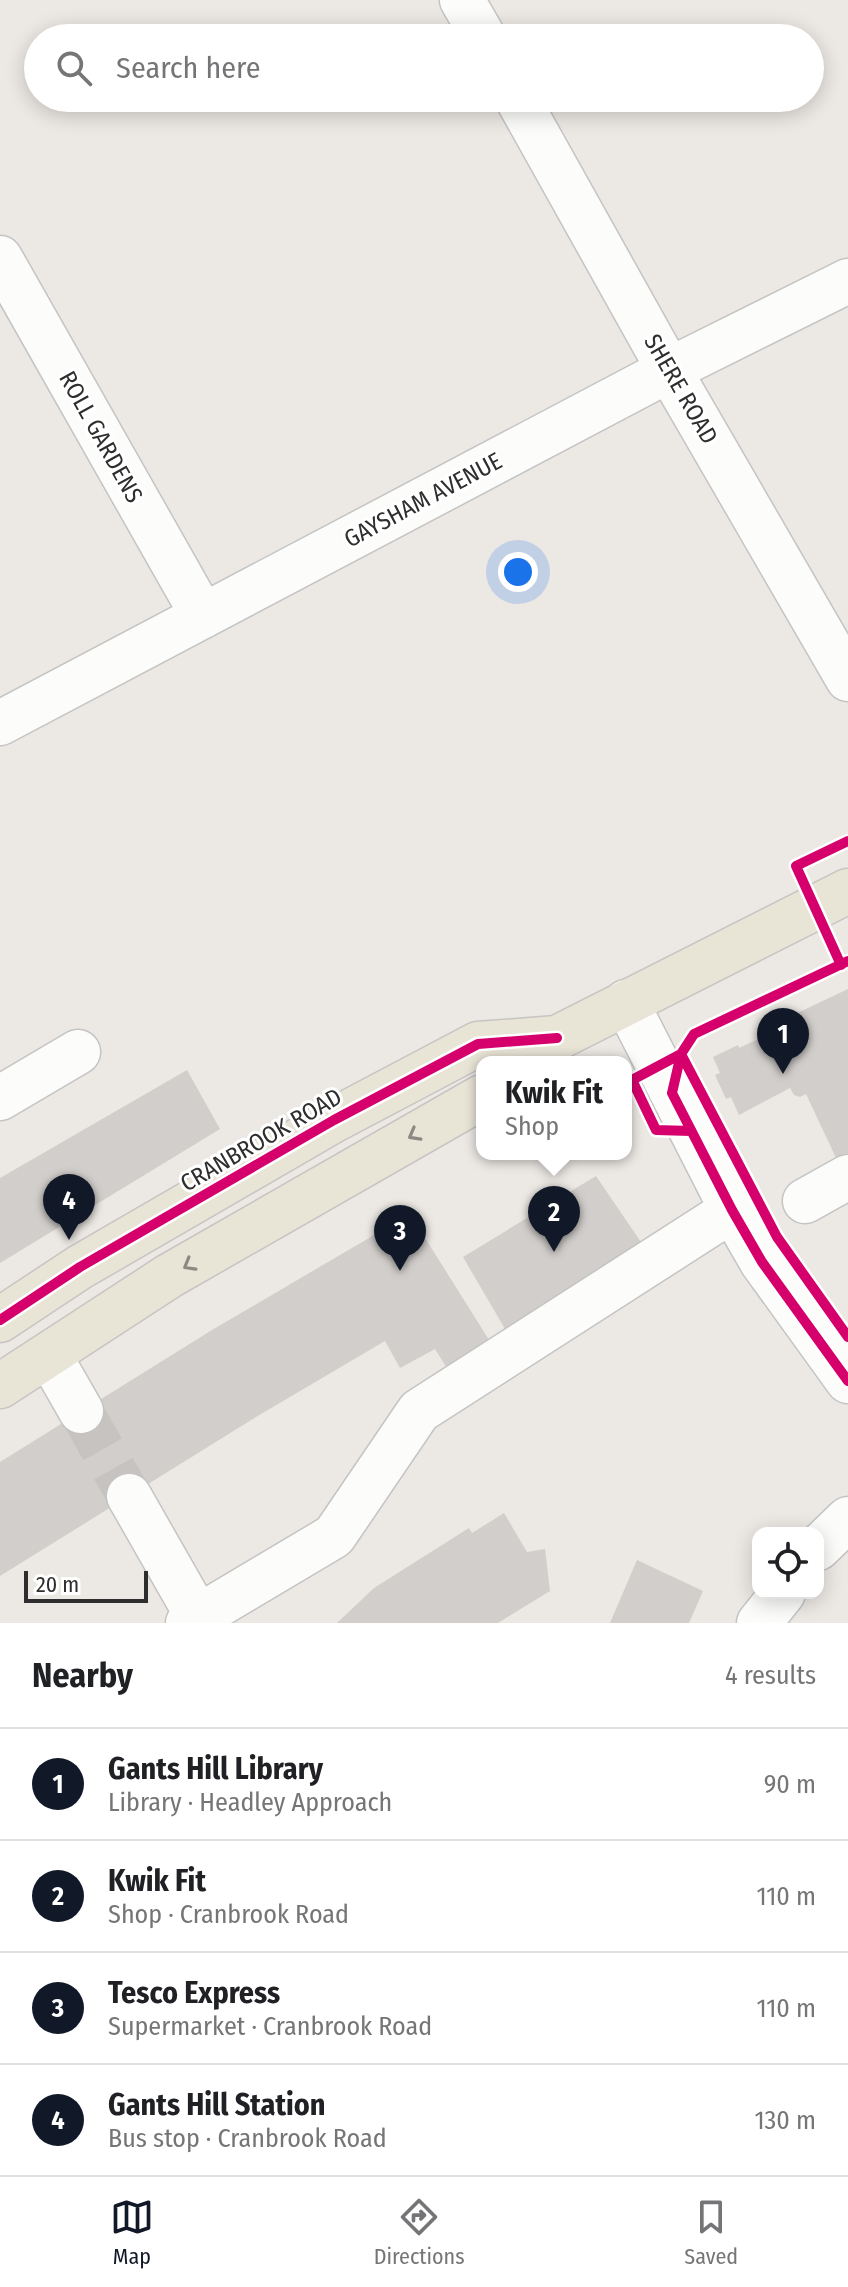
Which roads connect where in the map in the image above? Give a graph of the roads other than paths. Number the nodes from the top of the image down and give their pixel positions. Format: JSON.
{"nodes":[{"id":1,"x":462,"y":0,"type":"edge"},
{"id":2,"x":476,"y":24,"type":"edge"},
{"id":3,"x":525,"y":112,"type":"edge"},
{"id":4,"x":0,"y":258,"type":"edge"},
{"id":5,"x":848,"y":281,"type":"edge"},
{"id":6,"x":669,"y":370,"type":"junction"},
{"id":7,"x":203,"y":616,"type":"junction"},
{"id":8,"x":848,"y":679,"type":"edge"},
{"id":9,"x":0,"y":723,"type":"edge"},
{"id":10,"x":848,"y":891,"type":"edge"},
{"id":11,"x":626,"y":1002,"type":"junction"},
{"id":12,"x":543,"y":1050,"type":"edge"},
{"id":13,"x":78,"y":1052,"type":"dead end"},
{"id":14,"x":0,"y":1098,"type":"edge"},
{"id":15,"x":476,"y":1100,"type":"edge"},
{"id":16,"x":848,"y":1177,"type":"edge"},
{"id":17,"x":805,"y":1201,"type":"dead end"},
{"id":18,"x":732,"y":1210,"type":"junction"},
{"id":19,"x":0,"y":1320,"type":"edge"},
{"id":20,"x":49,"y":1355,"type":"junction"},
{"id":21,"x":848,"y":1381,"type":"edge"},
{"id":22,"x":0,"y":1386,"type":"edge"},
{"id":23,"x":81,"y":1411,"type":"tunnel mouth"},
{"id":24,"x":129,"y":1496,"type":"tunnel mouth"},
{"id":25,"x":848,"y":1519,"type":"edge"},
{"id":26,"x":824,"y":1542,"type":"edge"},
{"id":27,"x":778,"y":1599,"type":"edge"},
{"id":28,"x":193,"y":1620,"type":"edge"},
{"id":29,"x":759,"y":1623,"type":"edge"}],
"edges":[{"from":1,"to":2,"type":"street"},
{"from":3,"to":6,"type":"street","name":"SHERE ROAD"},
{"from":4,"to":7,"type":"street","name":"ROLL GARDENS"},
{"from":5,"to":6,"type":"street","name":"GAYSHAM AVENUE"},
{"from":6,"to":7,"type":"street","name":"GAYSHAM AVENUE"},
{"from":6,"to":8,"type":"street","name":"SHERE ROAD"},
{"from":7,"to":9,"type":"street","name":"GAYSHAM AVENUE"},
{"from":10,"to":11,"type":"main road","name":"CRANBROOK ROAD"},
{"from":11,"to":12,"type":"main road","name":"CRANBROOK ROAD"},
{"from":11,"to":18,"type":"street"},
{"from":12,"to":19,"type":"main road","name":"CRANBROOK ROAD"},
{"from":13,"to":14,"type":"street"},
{"from":15,"to":20,"type":"main road","one_way":true},
{"from":16,"to":17,"type":"street"},
{"from":18,"to":21,"type":"street"},
{"from":18,"to":28,"type":"street"},
{"from":20,"to":22,"type":"main road"},
{"from":20,"to":23,"type":"street"},
{"from":24,"to":28,"type":"street"},
{"from":25,"to":26,"type":"street"},
{"from":27,"to":29,"type":"street"}]}
